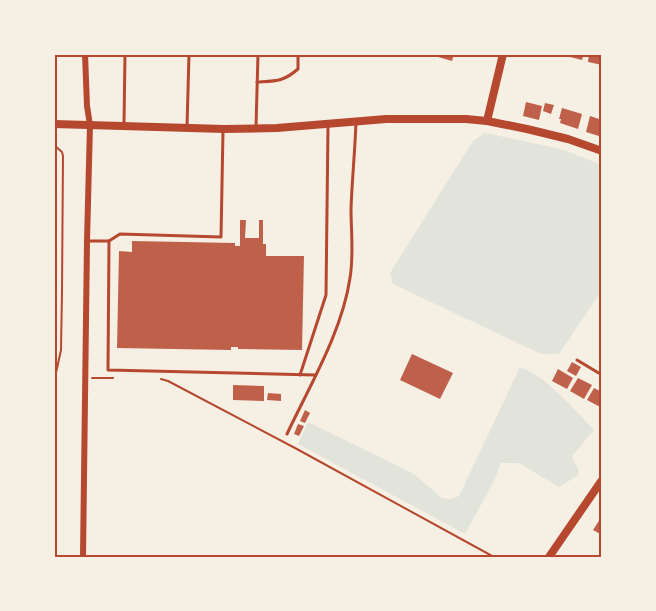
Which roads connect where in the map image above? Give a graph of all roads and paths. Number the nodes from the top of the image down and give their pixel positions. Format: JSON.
{"nodes":[{"id":1,"x":85,"y":54,"type":"edge"},
{"id":2,"x":125,"y":54,"type":"edge"},
{"id":3,"x":189,"y":54,"type":"edge"},
{"id":4,"x":258,"y":54,"type":"edge"},
{"id":5,"x":298,"y":54,"type":"edge"},
{"id":6,"x":503,"y":54,"type":"edge"},
{"id":7,"x":257,"y":82,"type":"junction"},
{"id":8,"x":356,"y":121,"type":"junction"},
{"id":9,"x":487,"y":121,"type":"junction"},
{"id":10,"x":54,"y":124,"type":"edge"},
{"id":11,"x":328,"y":124,"type":"junction"},
{"id":12,"x":90,"y":125,"type":"junction"},
{"id":13,"x":124,"y":126,"type":"junction"},
{"id":14,"x":256,"y":128,"type":"junction"},
{"id":15,"x":187,"y":129,"type":"junction"},
{"id":16,"x":224,"y":129,"type":"junction"},
{"id":17,"x":54,"y":144,"type":"edge"},
{"id":18,"x":602,"y":151,"type":"edge"},
{"id":19,"x":87,"y":241,"type":"junction"},
{"id":20,"x":109,"y":241,"type":"junction"},
{"id":21,"x":577,"y":360,"type":"dead end"},
{"id":22,"x":300,"y":375,"type":"junction"},
{"id":23,"x":315,"y":375,"type":"junction"},
{"id":24,"x":602,"y":375,"type":"edge"},
{"id":25,"x":158,"y":377,"type":"dead end"},
{"id":26,"x":122,"y":378,"type":"dead end"},
{"id":27,"x":86,"y":379,"type":"junction"},
{"id":28,"x":54,"y":383,"type":"edge"},
{"id":29,"x":54,"y":415,"type":"edge"},
{"id":30,"x":287,"y":434,"type":"dead end"},
{"id":31,"x":602,"y":480,"type":"edge"},
{"id":32,"x":83,"y":557,"type":"edge"},
{"id":33,"x":494,"y":557,"type":"edge"},
{"id":34,"x":549,"y":557,"type":"edge"}],
"edges":[{"from":1,"to":12,"type":"street"},
{"from":2,"to":13,"type":"lane"},
{"from":3,"to":15,"type":"lane"},
{"from":4,"to":7,"type":"lane"},
{"from":5,"to":7,"type":"lane"},
{"from":6,"to":9,"type":"street"},
{"from":7,"to":14,"type":"lane"},
{"from":8,"to":9,"type":"street"},
{"from":8,"to":11,"type":"street"},
{"from":8,"to":23,"type":"lane"},
{"from":9,"to":18,"type":"street"},
{"from":10,"to":12,"type":"street"},
{"from":11,"to":14,"type":"street"},
{"from":11,"to":22,"type":"lane"},
{"from":12,"to":13,"type":"street"},
{"from":12,"to":19,"type":"street"},
{"from":13,"to":15,"type":"street"},
{"from":14,"to":16,"type":"street"},
{"from":15,"to":16,"type":"street"},
{"from":16,"to":20,"type":"lane"},
{"from":17,"to":28,"type":"path"},
{"from":19,"to":20,"type":"lane"},
{"from":19,"to":27,"type":"street"},
{"from":20,"to":22,"type":"lane"},
{"from":21,"to":24,"type":"lane"},
{"from":22,"to":23,"type":"lane"},
{"from":23,"to":30,"type":"lane"},
{"from":25,"to":33,"type":"path"},
{"from":26,"to":27,"type":"path"},
{"from":27,"to":32,"type":"street"},
{"from":28,"to":29,"type":"path"},
{"from":31,"to":34,"type":"street"}]}
